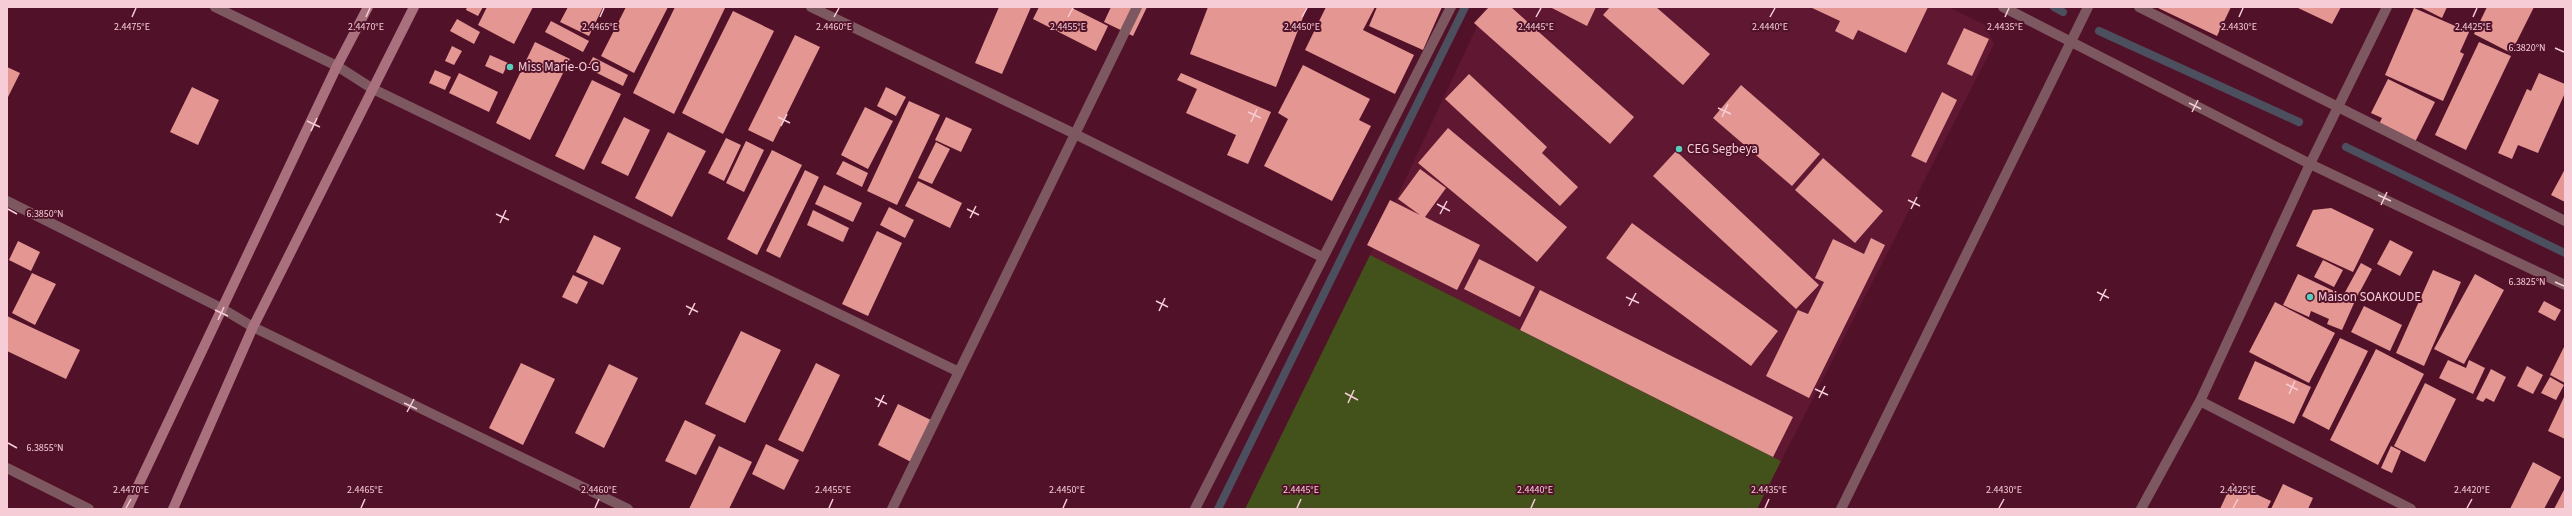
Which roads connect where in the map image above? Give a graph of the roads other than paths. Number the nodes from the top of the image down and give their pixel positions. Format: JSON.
{"nodes":[{"id":1,"x":215,"y":7,"type":"edge"},
{"id":2,"x":368,"y":7,"type":"edge"},
{"id":3,"x":414,"y":7,"type":"edge"},
{"id":4,"x":811,"y":7,"type":"edge"},
{"id":5,"x":1137,"y":7,"type":"edge"},
{"id":6,"x":1451,"y":7,"type":"edge"},
{"id":7,"x":2004,"y":7,"type":"edge"},
{"id":8,"x":2088,"y":7,"type":"edge"},
{"id":9,"x":2139,"y":7,"type":"edge"},
{"id":10,"x":2387,"y":7,"type":"edge"},
{"id":11,"x":2072,"y":42,"type":"junction"},
{"id":12,"x":337,"y":66,"type":"junction"},
{"id":13,"x":373,"y":89,"type":"junction"},
{"id":14,"x":2339,"y":106,"type":"junction"},
{"id":15,"x":1075,"y":134,"type":"junction"},
{"id":16,"x":2310,"y":164,"type":"junction"},
{"id":17,"x":7,"y":201,"type":"edge"},
{"id":18,"x":2565,"y":221,"type":"edge"},
{"id":19,"x":1322,"y":257,"type":"junction"},
{"id":20,"x":2565,"y":285,"type":"edge"},
{"id":21,"x":221,"y":308,"type":"junction"},
{"id":22,"x":253,"y":327,"type":"junction"},
{"id":23,"x":959,"y":372,"type":"junction"},
{"id":24,"x":2200,"y":401,"type":"junction"},
{"id":25,"x":7,"y":468,"type":"edge"},
{"id":26,"x":89,"y":509,"type":"edge"},
{"id":27,"x":127,"y":509,"type":"edge"},
{"id":28,"x":173,"y":509,"type":"edge"},
{"id":29,"x":628,"y":509,"type":"edge"},
{"id":30,"x":892,"y":509,"type":"edge"},
{"id":31,"x":1195,"y":509,"type":"edge"},
{"id":32,"x":1841,"y":509,"type":"edge"},
{"id":33,"x":2141,"y":509,"type":"edge"},
{"id":34,"x":2411,"y":509,"type":"edge"}],
"edges":[{"from":1,"to":12,"type":"street"},
{"from":2,"to":12,"type":"main road"},
{"from":3,"to":13,"type":"main road"},
{"from":4,"to":15,"type":"street"},
{"from":5,"to":15,"type":"street"},
{"from":6,"to":19,"type":"street"},
{"from":7,"to":11,"type":"street"},
{"from":8,"to":11,"type":"street"},
{"from":9,"to":14,"type":"street"},
{"from":10,"to":14,"type":"street"},
{"from":11,"to":16,"type":"street"},
{"from":11,"to":32,"type":"street"},
{"from":12,"to":13,"type":"street"},
{"from":12,"to":21,"type":"main road"},
{"from":13,"to":22,"type":"main road"},
{"from":13,"to":23,"type":"street"},
{"from":14,"to":16,"type":"street"},
{"from":14,"to":18,"type":"street"},
{"from":15,"to":19,"type":"street"},
{"from":15,"to":23,"type":"street"},
{"from":16,"to":20,"type":"street"},
{"from":16,"to":24,"type":"street"},
{"from":17,"to":21,"type":"street"},
{"from":19,"to":31,"type":"street"},
{"from":21,"to":22,"type":"street"},
{"from":21,"to":27,"type":"main road"},
{"from":22,"to":28,"type":"main road"},
{"from":22,"to":29,"type":"street"},
{"from":23,"to":30,"type":"street"},
{"from":24,"to":33,"type":"street"},
{"from":24,"to":34,"type":"street"},
{"from":25,"to":26,"type":"street"}]}
